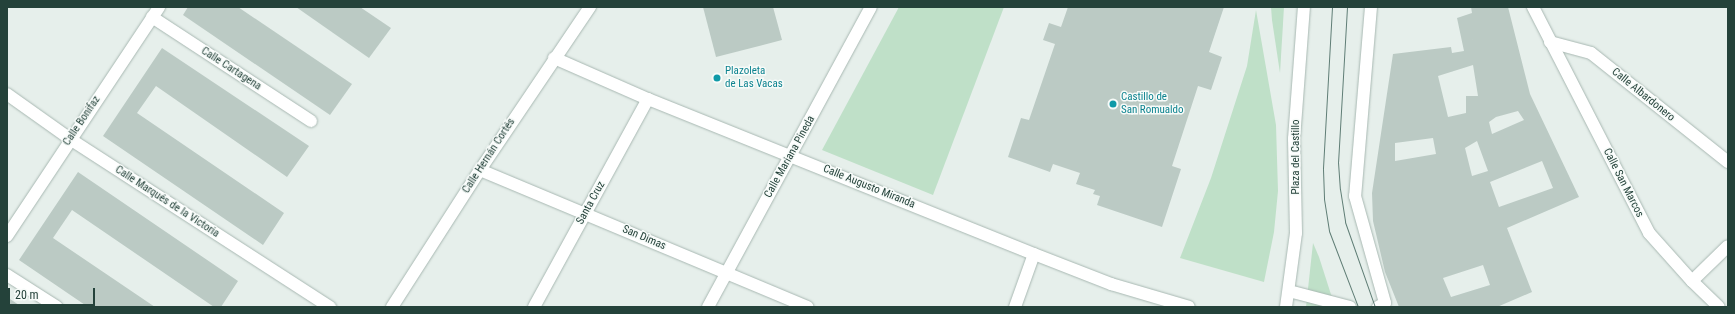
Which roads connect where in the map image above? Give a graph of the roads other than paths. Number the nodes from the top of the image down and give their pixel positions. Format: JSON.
{"nodes":[{"id":1,"x":590,"y":7,"type":"edge"},
{"id":2,"x":871,"y":7,"type":"edge"},
{"id":3,"x":1304,"y":7,"type":"edge"},
{"id":4,"x":1371,"y":7,"type":"edge"},
{"id":5,"x":1533,"y":7,"type":"edge"},
{"id":6,"x":155,"y":12,"type":"edge"},
{"id":7,"x":1550,"y":42,"type":"junction"},
{"id":8,"x":554,"y":58,"type":"junction"},
{"id":9,"x":7,"y":94,"type":"edge"},
{"id":10,"x":648,"y":99,"type":"junction"},
{"id":11,"x":310,"y":121,"type":"dead end"},
{"id":12,"x":70,"y":139,"type":"junction"},
{"id":13,"x":791,"y":156,"type":"junction"},
{"id":14,"x":1728,"y":162,"type":"edge"},
{"id":15,"x":480,"y":170,"type":"junction"},
{"id":16,"x":586,"y":213,"type":"junction"},
{"id":17,"x":7,"y":236,"type":"edge"},
{"id":18,"x":1728,"y":246,"type":"edge"},
{"id":19,"x":1034,"y":254,"type":"junction"},
{"id":20,"x":726,"y":273,"type":"junction"},
{"id":21,"x":7,"y":275,"type":"edge"},
{"id":22,"x":1692,"y":281,"type":"junction"},
{"id":23,"x":1289,"y":291,"type":"junction"},
{"id":24,"x":57,"y":307,"type":"edge"},
{"id":25,"x":330,"y":307,"type":"edge"},
{"id":26,"x":392,"y":307,"type":"edge"},
{"id":27,"x":534,"y":307,"type":"edge"},
{"id":28,"x":708,"y":307,"type":"edge"},
{"id":29,"x":807,"y":307,"type":"edge"},
{"id":30,"x":1015,"y":307,"type":"edge"},
{"id":31,"x":1188,"y":307,"type":"edge"},
{"id":32,"x":1286,"y":307,"type":"edge"},
{"id":33,"x":1350,"y":307,"type":"edge"},
{"id":34,"x":1378,"y":307,"type":"edge"},
{"id":35,"x":1719,"y":307,"type":"edge"}],
"edges":[{"from":1,"to":8,"type":"street","name":"Calle Hernán Cortés"},
{"from":2,"to":13,"type":"street","name":"Calle Mariana Pineda"},
{"from":3,"to":23,"type":"street","name":"Plaza del Castillo"},
{"from":4,"to":34,"type":"street"},
{"from":5,"to":7,"type":"street","name":"Calle San Marcos"},
{"from":6,"to":11,"type":"street","name":"Calle Cartagena"},
{"from":6,"to":12,"type":"street","name":"Calle Bonifaz"},
{"from":7,"to":14,"type":"street","name":"Calle Albardonero"},
{"from":7,"to":22,"type":"street","name":"Calle San Marcos"},
{"from":8,"to":10,"type":"street","name":"Calle Augusto Miranda"},
{"from":8,"to":15,"type":"street","name":"Calle Hernán Cortés"},
{"from":9,"to":12,"type":"street","name":"Calle Marqués de la Victoria"},
{"from":10,"to":13,"type":"street","name":"Calle Augusto Miranda"},
{"from":10,"to":16,"type":"street","name":"Santa Cruz"},
{"from":12,"to":17,"type":"street","name":"Calle Bonifaz"},
{"from":12,"to":25,"type":"street","name":"Calle Marqués de la Victoria"},
{"from":13,"to":19,"type":"street","name":"Calle Augusto Miranda"},
{"from":13,"to":20,"type":"street","name":"Calle Mariana Pineda"},
{"from":15,"to":16,"type":"street","name":"San Dimas"},
{"from":15,"to":26,"type":"street","name":"Calle Hernán Cortés"},
{"from":16,"to":20,"type":"street","name":"San Dimas"},
{"from":16,"to":27,"type":"street","name":"Santa Cruz"},
{"from":18,"to":22,"type":"street"},
{"from":19,"to":30,"type":"street"},
{"from":19,"to":31,"type":"street","name":"Calle Augusto Miranda"},
{"from":20,"to":28,"type":"street","name":"Calle Mariana Pineda"},
{"from":20,"to":29,"type":"street","name":"San Dimas"},
{"from":21,"to":24,"type":"street"},
{"from":22,"to":35,"type":"street","name":"Calle San Marcos"},
{"from":23,"to":32,"type":"street","name":"Plaza del Castillo"},
{"from":23,"to":33,"type":"street"}]}
